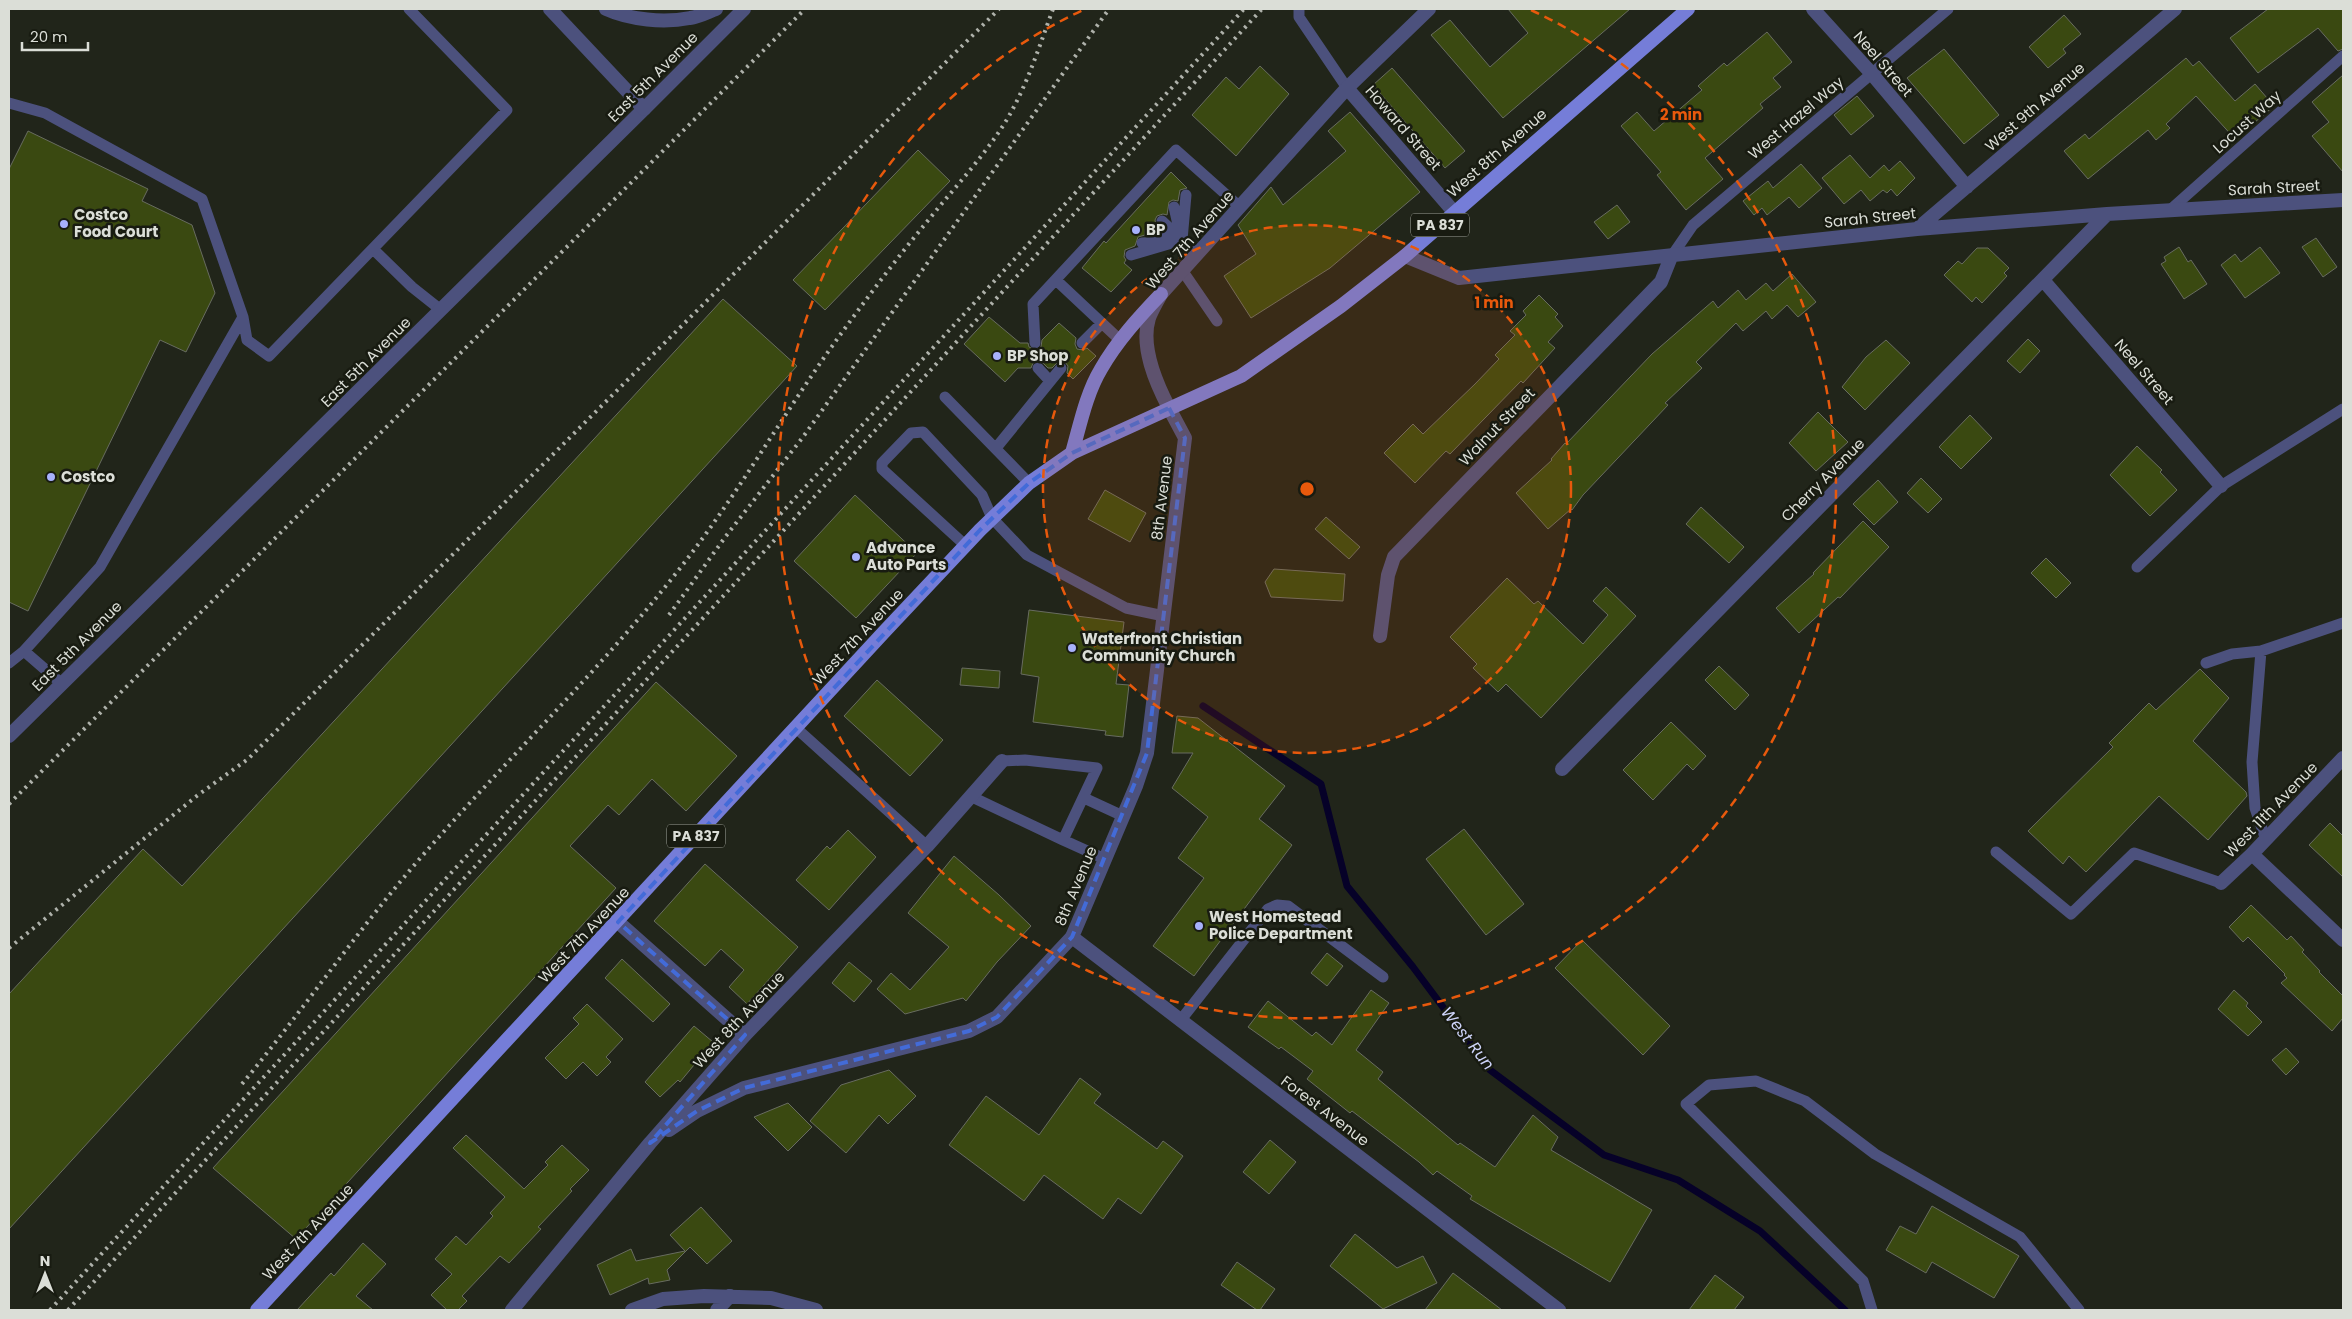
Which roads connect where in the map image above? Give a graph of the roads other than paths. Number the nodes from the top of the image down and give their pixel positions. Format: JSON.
{"nodes":[{"id":1,"x":409,"y":9,"type":"edge"},
{"id":2,"x":550,"y":9,"type":"edge"},
{"id":3,"x":606,"y":9,"type":"edge"},
{"id":4,"x":716,"y":9,"type":"edge"},
{"id":5,"x":744,"y":9,"type":"edge"},
{"id":6,"x":1299,"y":9,"type":"edge"},
{"id":7,"x":1429,"y":9,"type":"edge"},
{"id":8,"x":1688,"y":9,"type":"edge"},
{"id":9,"x":1813,"y":9,"type":"edge"},
{"id":10,"x":1948,"y":9,"type":"edge"},
{"id":11,"x":2174,"y":9,"type":"edge"},
{"id":12,"x":2343,"y":56,"type":"edge"},
{"id":13,"x":1872,"y":74,"type":"junction"},
{"id":14,"x":1347,"y":88,"type":"junction"},
{"id":15,"x":9,"y":103,"type":"edge"},
{"id":16,"x":644,"y":109,"type":"junction"},
{"id":17,"x":1967,"y":187,"type":"junction"},
{"id":18,"x":1186,"y":195,"type":"dead end"},
{"id":19,"x":2343,"y":200,"type":"edge"},
{"id":20,"x":1174,"y":207,"type":"dead end"},
{"id":21,"x":1240,"y":207,"type":"junction"},
{"id":22,"x":2170,"y":210,"type":"junction"},
{"id":23,"x":1454,"y":212,"type":"junction"},
{"id":24,"x":2107,"y":214,"type":"junction"},
{"id":25,"x":1162,"y":220,"type":"dead end"},
{"id":26,"x":1917,"y":229,"type":"junction"},
{"id":27,"x":1101,"y":230,"type":"junction"},
{"id":28,"x":1152,"y":232,"type":"dead end"},
{"id":29,"x":1111,"y":238,"type":"dead end"},
{"id":30,"x":1182,"y":240,"type":"junction"},
{"id":31,"x":1142,"y":243,"type":"dead end"},
{"id":32,"x":372,"y":249,"type":"junction"},
{"id":33,"x":1197,"y":254,"type":"junction"},
{"id":34,"x":1131,"y":255,"type":"dead end"},
{"id":35,"x":1405,"y":256,"type":"junction"},
{"id":36,"x":1671,"y":257,"type":"junction"},
{"id":37,"x":1182,"y":270,"type":"junction"},
{"id":38,"x":1056,"y":280,"type":"junction"},
{"id":39,"x":2043,"y":280,"type":"junction"},
{"id":40,"x":1161,"y":294,"type":"junction"},
{"id":41,"x":441,"y":310,"type":"junction"},
{"id":42,"x":243,"y":317,"type":"junction"},
{"id":43,"x":1217,"y":321,"type":"dead end"},
{"id":44,"x":1102,"y":323,"type":"junction"},
{"id":45,"x":1121,"y":341,"type":"junction"},
{"id":46,"x":1035,"y":343,"type":"dead end"},
{"id":47,"x":1082,"y":343,"type":"dead end"},
{"id":48,"x":1038,"y":368,"type":"dead end"},
{"id":49,"x":1061,"y":368,"type":"dead end"},
{"id":50,"x":1049,"y":380,"type":"junction"},
{"id":51,"x":945,"y":397,"type":"dead end"},
{"id":52,"x":1170,"y":408,"type":"junction"},
{"id":53,"x":2343,"y":410,"type":"edge"},
{"id":54,"x":996,"y":448,"type":"junction"},
{"id":55,"x":1072,"y":453,"type":"junction"},
{"id":56,"x":1030,"y":483,"type":"junction"},
{"id":57,"x":2221,"y":486,"type":"junction"},
{"id":58,"x":992,"y":518,"type":"junction"},
{"id":59,"x":965,"y":545,"type":"junction"},
{"id":60,"x":2137,"y":567,"type":"dead end"},
{"id":61,"x":1164,"y":616,"type":"junction"},
{"id":62,"x":2343,"y":623,"type":"edge"},
{"id":63,"x":1380,"y":636,"type":"dead end"},
{"id":64,"x":24,"y":651,"type":"junction"},
{"id":65,"x":2261,"y":651,"type":"junction"},
{"id":66,"x":9,"y":663,"type":"edge"},
{"id":67,"x":2206,"y":663,"type":"dead end"},
{"id":68,"x":62,"y":684,"type":"junction"},
{"id":69,"x":796,"y":728,"type":"junction"},
{"id":70,"x":9,"y":736,"type":"edge"},
{"id":71,"x":2343,"y":758,"type":"edge"},
{"id":72,"x":1002,"y":761,"type":"joint"},
{"id":73,"x":1562,"y":769,"type":"dead end"},
{"id":74,"x":970,"y":796,"type":"junction"},
{"id":75,"x":1084,"y":798,"type":"junction"},
{"id":76,"x":1123,"y":816,"type":"junction"},
{"id":77,"x":1063,"y":840,"type":"junction"},
{"id":78,"x":2266,"y":840,"type":"junction"},
{"id":79,"x":927,"y":846,"type":"junction"},
{"id":80,"x":1996,"y":852,"type":"dead end"},
{"id":81,"x":2252,"y":854,"type":"junction"},
{"id":82,"x":1105,"y":859,"type":"junction"},
{"id":83,"x":2221,"y":883,"type":"joint"},
{"id":84,"x":618,"y":922,"type":"junction"},
{"id":85,"x":1072,"y":938,"type":"junction"},
{"id":86,"x":2343,"y":940,"type":"edge"},
{"id":87,"x":1383,"y":977,"type":"dead end"},
{"id":88,"x":1180,"y":1021,"type":"junction"},
{"id":89,"x":745,"y":1035,"type":"junction"},
{"id":90,"x":650,"y":1143,"type":"junction"},
{"id":91,"x":730,"y":1296,"type":"junction"},
{"id":92,"x":258,"y":1310,"type":"edge"},
{"id":93,"x":512,"y":1310,"type":"edge"},
{"id":94,"x":632,"y":1310,"type":"edge"},
{"id":95,"x":717,"y":1310,"type":"edge"},
{"id":96,"x":816,"y":1310,"type":"edge"},
{"id":97,"x":1559,"y":1310,"type":"edge"},
{"id":98,"x":1872,"y":1310,"type":"edge"},
{"id":99,"x":2079,"y":1310,"type":"edge"}],
"edges":[{"from":1,"to":32,"type":"lane"},
{"from":2,"to":16,"type":"street"},
{"from":3,"to":4,"type":"street"},
{"from":5,"to":16,"type":"street","name":"East 5th Avenue"},
{"from":6,"to":14,"type":"lane"},
{"from":7,"to":14,"type":"street","name":"West 7th Avenue"},
{"from":8,"to":23,"type":"main road","name":"West 8th Avenue","number":"PA 837"},
{"from":9,"to":13,"type":"street","name":"Neel Street"},
{"from":10,"to":13,"type":"lane","name":"West Hazel Way"},
{"from":11,"to":17,"type":"street","name":"West 9th Avenue"},
{"from":12,"to":22,"type":"lane","name":"Locust Way"},
{"from":13,"to":17,"type":"street","name":"Neel Street"},
{"from":13,"to":36,"type":"lane","name":"West Hazel Way"},
{"from":14,"to":21,"type":"street","name":"West 7th Avenue"},
{"from":14,"to":23,"type":"street","name":"Howard Street"},
{"from":15,"to":42,"type":"lane"},
{"from":16,"to":41,"type":"street","name":"East 5th Avenue"},
{"from":17,"to":26,"type":"street","name":"West 9th Avenue"},
{"from":18,"to":30,"type":"lane"},
{"from":19,"to":22,"type":"street","name":"Sarah Street"},
{"from":20,"to":30,"type":"lane"},
{"from":21,"to":27,"type":"lane"},
{"from":21,"to":33,"type":"street","name":"West 7th Avenue"},
{"from":22,"to":24,"type":"street","name":"Sarah Street"},
{"from":23,"to":35,"type":"main road","name":"West 8th Avenue","number":"PA 837"},
{"from":24,"to":26,"type":"street","name":"Sarah Street"},
{"from":24,"to":39,"type":"street","name":"Cherry Avenue"},
{"from":25,"to":30,"type":"lane"},
{"from":26,"to":36,"type":"street","name":"Sarah Street"},
{"from":27,"to":29,"type":"lane"},
{"from":27,"to":38,"type":"lane"},
{"from":28,"to":30,"type":"lane"},
{"from":30,"to":31,"type":"lane"},
{"from":30,"to":33,"type":"lane"},
{"from":30,"to":34,"type":"lane"},
{"from":32,"to":41,"type":"lane"},
{"from":32,"to":42,"type":"lane"},
{"from":33,"to":37,"type":"street","name":"West 7th Avenue"},
{"from":35,"to":36,"type":"street","name":"Sarah Street"},
{"from":35,"to":52,"type":"main road","name":"West 8th Avenue","number":"PA 837"},
{"from":36,"to":63,"type":"street","name":"Walnut Street"},
{"from":37,"to":40,"type":"street","name":"West 7th Avenue"},
{"from":37,"to":43,"type":"lane"},
{"from":38,"to":44,"type":"lane"},
{"from":38,"to":46,"type":"lane"},
{"from":39,"to":57,"type":"street","name":"Neel Street"},
{"from":39,"to":73,"type":"street","name":"Cherry Avenue"},
{"from":40,"to":45,"type":"main road"},
{"from":40,"to":52,"type":"street","name":"West 7th Avenue"},
{"from":41,"to":68,"type":"street","name":"East 5th Avenue"},
{"from":42,"to":64,"type":"lane"},
{"from":44,"to":45,"type":"lane"},
{"from":44,"to":47,"type":"lane"},
{"from":45,"to":55,"type":"main road"},
{"from":48,"to":50,"type":"lane"},
{"from":49,"to":50,"type":"lane"},
{"from":50,"to":54,"type":"lane"},
{"from":51,"to":54,"type":"lane"},
{"from":52,"to":55,"type":"main road","name":"West 7th Avenue","number":"PA 837"},
{"from":52,"to":61,"type":"street","name":"8th Avenue"},
{"from":53,"to":57,"type":"lane"},
{"from":54,"to":56,"type":"lane"},
{"from":55,"to":56,"type":"main road","name":"West 7th Avenue","number":"PA 837"},
{"from":56,"to":58,"type":"main road","name":"West 7th Avenue","number":"PA 837"},
{"from":57,"to":60,"type":"lane"},
{"from":58,"to":59,"type":"main road","name":"West 7th Avenue","number":"PA 837"},
{"from":58,"to":59,"type":"lane"},
{"from":58,"to":61,"type":"lane"},
{"from":59,"to":69,"type":"main road","name":"West 7th Avenue","number":"PA 837"},
{"from":61,"to":76,"type":"street","name":"8th Avenue"},
{"from":62,"to":65,"type":"lane"},
{"from":64,"to":66,"type":"lane"},
{"from":64,"to":68,"type":"lane"},
{"from":65,"to":67,"type":"lane"},
{"from":65,"to":78,"type":"lane"},
{"from":68,"to":70,"type":"street","name":"East 5th Avenue"},
{"from":69,"to":79,"type":"lane"},
{"from":69,"to":84,"type":"main road","name":"West 7th Avenue","number":"PA 837"},
{"from":71,"to":78,"type":"street","name":"West 11th Avenue"},
{"from":72,"to":74,"type":"street","name":"West 8th Avenue"},
{"from":72,"to":75,"type":"lane"},
{"from":74,"to":77,"type":"lane"},
{"from":74,"to":79,"type":"street","name":"West 8th Avenue"},
{"from":75,"to":76,"type":"lane"},
{"from":75,"to":77,"type":"lane"},
{"from":76,"to":82,"type":"street","name":"8th Avenue"},
{"from":77,"to":82,"type":"lane"},
{"from":78,"to":81,"type":"street","name":"West 11th Avenue"},
{"from":79,"to":89,"type":"street","name":"West 8th Avenue"},
{"from":80,"to":83,"type":"lane"},
{"from":81,"to":83,"type":"street","name":"West 11th Avenue"},
{"from":81,"to":86,"type":"street"},
{"from":82,"to":85,"type":"street","name":"8th Avenue"},
{"from":84,"to":89,"type":"street"},
{"from":84,"to":92,"type":"main road","name":"West 7th Avenue","number":"PA 837"},
{"from":85,"to":88,"type":"street","name":"Forest Avenue"},
{"from":85,"to":90,"type":"street","name":"8th Avenue"},
{"from":87,"to":88,"type":"lane"},
{"from":88,"to":97,"type":"street","name":"Forest Avenue"},
{"from":89,"to":90,"type":"street","name":"West 8th Avenue"},
{"from":90,"to":93,"type":"street","name":"West 8th Avenue"},
{"from":91,"to":94,"type":"street"},
{"from":91,"to":95,"type":"street"},
{"from":91,"to":96,"type":"street"},
{"from":98,"to":99,"type":"lane"}]}
